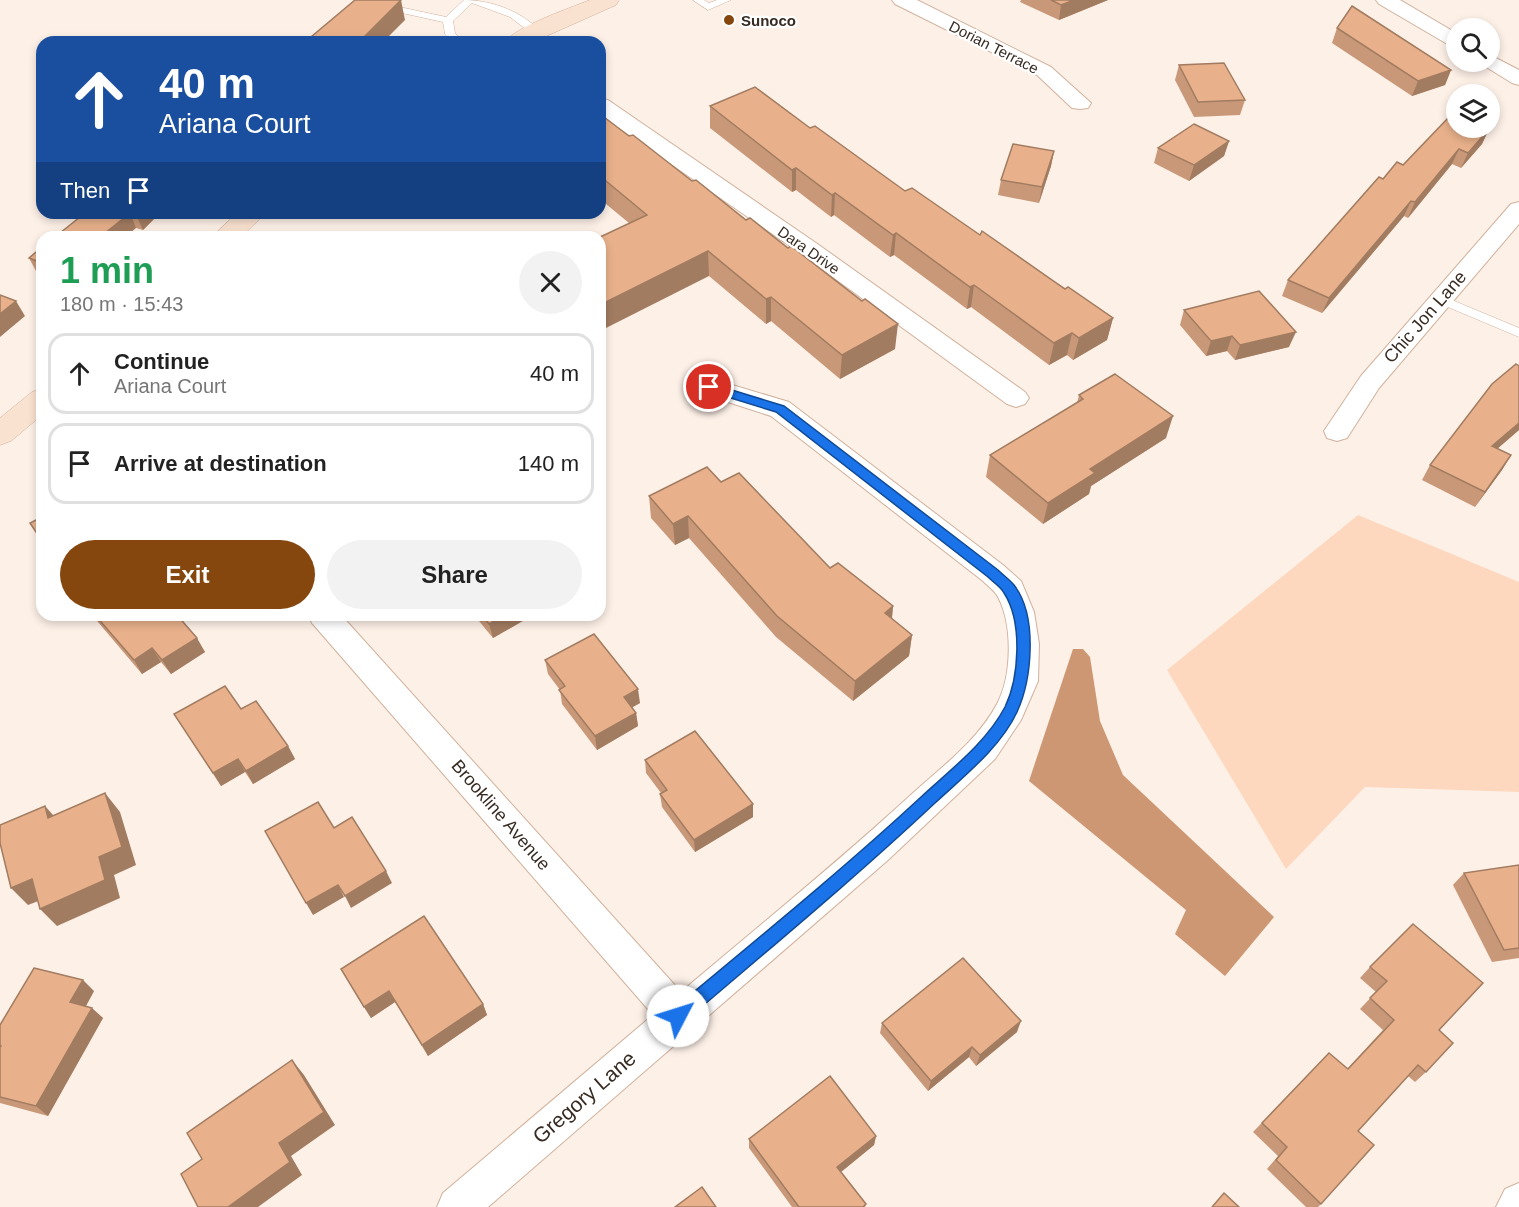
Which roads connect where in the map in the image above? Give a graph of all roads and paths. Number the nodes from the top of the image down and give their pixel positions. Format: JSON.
{"nodes":[{"id":1,"x":372,"y":0,"type":"edge"},
{"id":2,"x":471,"y":0,"type":"edge"},
{"id":3,"x":554,"y":0,"type":"edge"},
{"id":4,"x":608,"y":0,"type":"edge"},
{"id":5,"x":698,"y":0,"type":"edge"},
{"id":6,"x":726,"y":0,"type":"edge"},
{"id":7,"x":902,"y":0,"type":"edge"},
{"id":8,"x":1386,"y":0,"type":"edge"},
{"id":9,"x":448,"y":20,"type":"junction"},
{"id":10,"x":531,"y":34,"type":"edge"},
{"id":11,"x":1446,"y":35,"type":"edge"},
{"id":12,"x":452,"y":36,"type":"edge"},
{"id":13,"x":1500,"y":67,"type":"edge"},
{"id":14,"x":1519,"y":79,"type":"edge"},
{"id":15,"x":1080,"y":104,"type":"dead end"},
{"id":16,"x":606,"y":109,"type":"edge"},
{"id":17,"x":1519,"y":209,"type":"edge"},
{"id":18,"x":246,"y":219,"type":"edge"},
{"id":19,"x":232,"y":231,"type":"edge"},
{"id":20,"x":1440,"y":299,"type":"junction"},
{"id":21,"x":1519,"y":333,"type":"edge"},
{"id":22,"x":709,"y":387,"type":"dead end"},
{"id":23,"x":1016,"y":398,"type":"dead end"},
{"id":24,"x":36,"y":404,"type":"edge"},
{"id":25,"x":1337,"y":431,"type":"dead end"},
{"id":26,"x":0,"y":434,"type":"edge"},
{"id":27,"x":328,"y":621,"type":"edge"},
{"id":28,"x":678,"y":1016,"type":"junction"},
{"id":29,"x":1519,"y":1203,"type":"edge"},
{"id":30,"x":457,"y":1207,"type":"edge"},
{"id":31,"x":1516,"y":1207,"type":"edge"}],
"edges":[{"from":1,"to":9,"type":"lane"},
{"from":2,"to":9,"type":"lane"},
{"from":2,"to":10,"type":"lane"},
{"from":3,"to":10,"type":"main road"},
{"from":4,"to":10,"type":"main road"},
{"from":5,"to":6,"type":"lane"},
{"from":7,"to":15,"type":"street","name":"Dorian Terrace"},
{"from":8,"to":11,"type":"street"},
{"from":9,"to":12,"type":"lane"},
{"from":13,"to":14,"type":"street"},
{"from":16,"to":23,"type":"street","name":"Dara Drive"},
{"from":17,"to":20,"type":"street","name":"Chic Jon Lane"},
{"from":18,"to":19,"type":"main road"},
{"from":20,"to":21,"type":"lane"},
{"from":20,"to":25,"type":"street","name":"Chic Jon Lane"},
{"from":22,"to":28,"type":"street","name":"Gregory Lane"},
{"from":24,"to":26,"type":"main road"},
{"from":27,"to":28,"type":"street","name":"Brookline Avenue"},
{"from":28,"to":30,"type":"street","name":"Gregory Lane"},
{"from":29,"to":31,"type":"street"}]}
